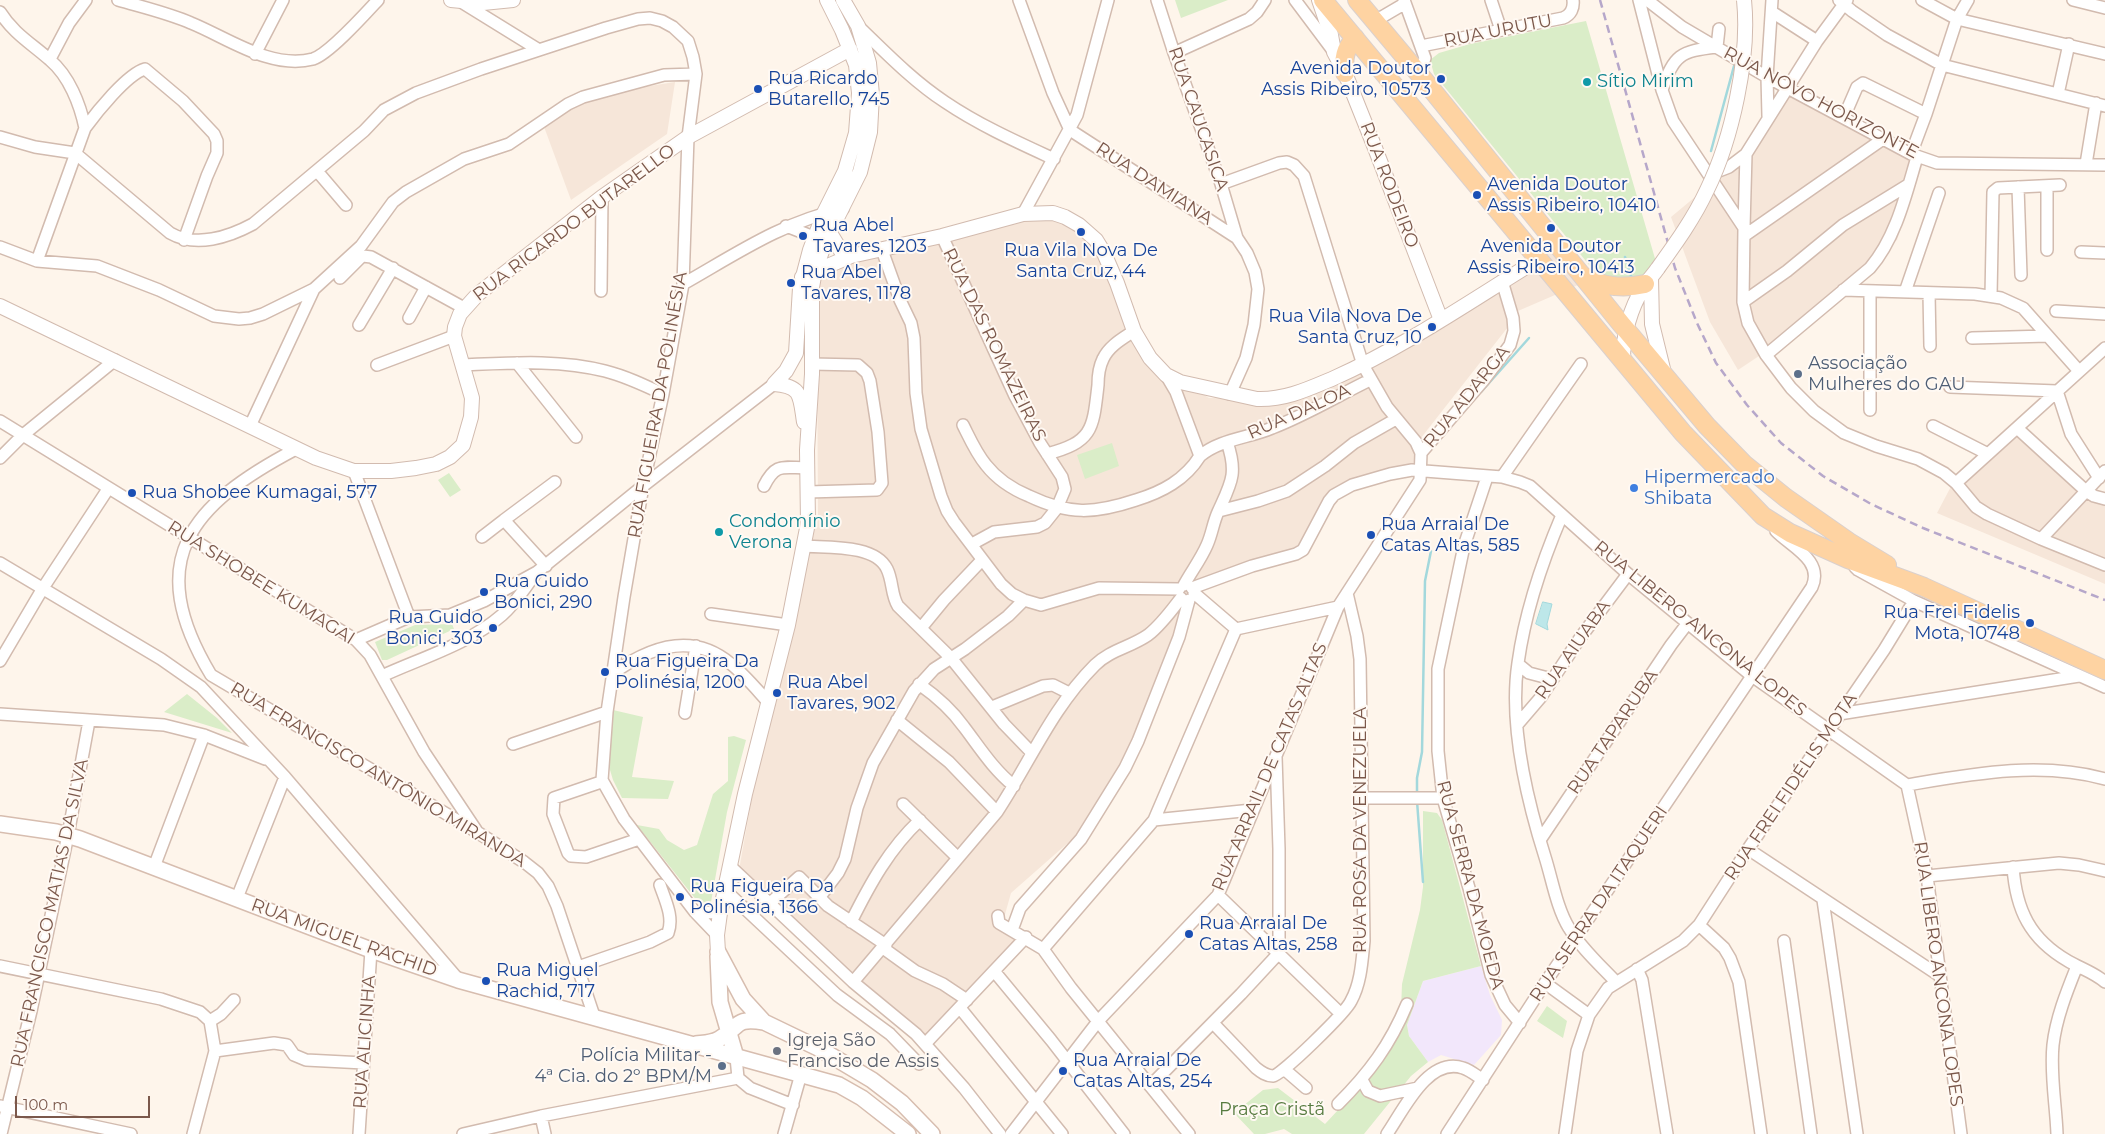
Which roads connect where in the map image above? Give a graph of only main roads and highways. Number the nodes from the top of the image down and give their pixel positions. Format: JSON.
{"nodes":[{"id":1,"x":1323,"y":0,"type":"edge"},
{"id":2,"x":1357,"y":0,"type":"edge"},
{"id":3,"x":1355,"y":38,"type":"junction"},
{"id":4,"x":1345,"y":73,"type":"road end"},
{"id":5,"x":1541,"y":226,"type":"junction"},
{"id":6,"x":1539,"y":259,"type":"junction"},
{"id":7,"x":1580,"y":274,"type":"junction"},
{"id":8,"x":1652,"y":277,"type":"road end"},
{"id":9,"x":1742,"y":494,"type":"junction"},
{"id":10,"x":1786,"y":498,"type":"junction"},
{"id":11,"x":1924,"y":587,"type":"junction"},
{"id":12,"x":2105,"y":670,"type":"edge"},
{"id":13,"x":0,"y":824,"type":"edge"},
{"id":14,"x":743,"y":999,"type":"junction"},
{"id":15,"x":720,"y":1002,"type":"junction"},
{"id":16,"x":764,"y":1022,"type":"junction"},
{"id":17,"x":728,"y":1033,"type":"junction"},
{"id":18,"x":692,"y":1044,"type":"junction"},
{"id":19,"x":736,"y":1057,"type":"junction"},
{"id":20,"x":847,"y":1064,"type":"junction"},
{"id":21,"x":872,"y":1080,"type":"junction"},
{"id":22,"x":839,"y":1085,"type":"junction"},
{"id":23,"x":862,"y":1098,"type":"junction"},
{"id":24,"x":908,"y":1134,"type":"edge"},
{"id":25,"x":932,"y":1134,"type":"edge"}],
"edges":[{"from":1,"to":3,"type":"main road"},
{"from":2,"to":5,"type":"main road"},
{"from":3,"to":4,"type":"main road"},
{"from":3,"to":6,"type":"main road"},
{"from":5,"to":6,"type":"main road"},
{"from":5,"to":7,"type":"main road"},
{"from":6,"to":9,"type":"main road"},
{"from":7,"to":8,"type":"main road"},
{"from":7,"to":10,"type":"main road"},
{"from":9,"to":10,"type":"main road"},
{"from":9,"to":11,"type":"main road"},
{"from":10,"to":11,"type":"main road"},
{"from":11,"to":12,"type":"main road"},
{"from":13,"to":18,"type":"main road","name":"RUA MIGUEL RACHID"},
{"from":14,"to":15,"type":"main road"},
{"from":14,"to":15,"type":"main road"},
{"from":14,"to":16,"type":"main road"},
{"from":15,"to":17,"type":"main road"},
{"from":16,"to":17,"type":"main road","name":"RUA MIGUEL RACHID"},
{"from":16,"to":20,"type":"main road"},
{"from":17,"to":18,"type":"main road","name":"RUA MIGUEL RACHID"},
{"from":17,"to":19,"type":"main road"},
{"from":18,"to":19,"type":"main road","name":"RUA MIGUEL RACHID"},
{"from":19,"to":22,"type":"main road","name":"RUA MIGUEL RACHID"},
{"from":20,"to":21,"type":"main road"},
{"from":20,"to":22,"type":"main road"},
{"from":21,"to":23,"type":"main road"},
{"from":21,"to":25,"type":"main road"},
{"from":22,"to":23,"type":"main road","name":"RUA MIGUEL RACHID"},
{"from":23,"to":24,"type":"main road","name":"RUA MIGUEL RACHID"}]}
